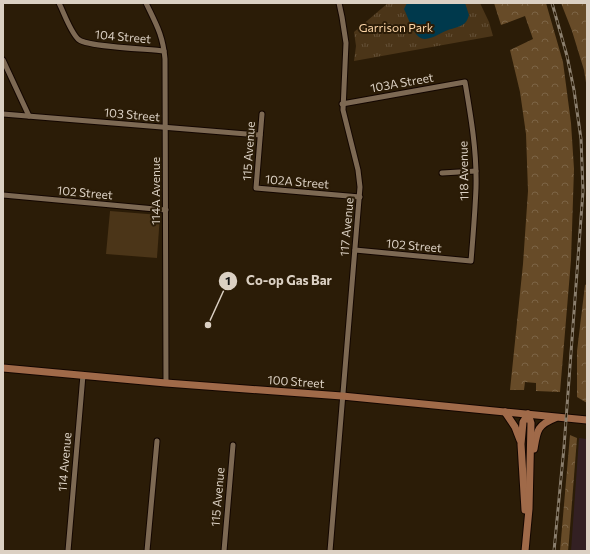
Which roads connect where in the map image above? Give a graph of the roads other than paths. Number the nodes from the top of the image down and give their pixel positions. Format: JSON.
{"nodes":[{"id":1,"x":59,"y":3,"type":"edge"},
{"id":2,"x":146,"y":3,"type":"edge"},
{"id":3,"x":338,"y":3,"type":"edge"},
{"id":4,"x":164,"y":51,"type":"junction"},
{"id":5,"x":3,"y":60,"type":"edge"},
{"id":6,"x":465,"y":82,"type":"joint"},
{"id":7,"x":342,"y":104,"type":"junction"},
{"id":8,"x":3,"y":114,"type":"edge"},
{"id":9,"x":262,"y":114,"type":"dead end"},
{"id":10,"x":29,"y":116,"type":"junction"},
{"id":11,"x":165,"y":128,"type":"junction"},
{"id":12,"x":260,"y":135,"type":"junction"},
{"id":13,"x":476,"y":171,"type":"junction"},
{"id":14,"x":442,"y":172,"type":"dead end"},
{"id":15,"x":256,"y":188,"type":"joint"},
{"id":16,"x":3,"y":195,"type":"edge"},
{"id":17,"x":360,"y":197,"type":"junction"},
{"id":18,"x":166,"y":210,"type":"junction"},
{"id":19,"x":355,"y":250,"type":"junction"},
{"id":20,"x":471,"y":261,"type":"joint"},
{"id":21,"x":3,"y":368,"type":"edge"},
{"id":22,"x":83,"y":375,"type":"junction"},
{"id":23,"x":166,"y":383,"type":"junction"},
{"id":24,"x":342,"y":396,"type":"junction"},
{"id":25,"x":505,"y":412,"type":"junction"},
{"id":26,"x":528,"y":414,"type":"junction"},
{"id":27,"x":557,"y":417,"type":"junction"},
{"id":28,"x":587,"y":420,"type":"edge"},
{"id":29,"x":157,"y":441,"type":"dead end"},
{"id":30,"x":521,"y":444,"type":"junction"},
{"id":31,"x":233,"y":445,"type":"dead end"},
{"id":32,"x":530,"y":482,"type":"junction"},
{"id":33,"x":525,"y":550,"type":"edge"},
{"id":34,"x":68,"y":551,"type":"edge"},
{"id":35,"x":147,"y":551,"type":"edge"},
{"id":36,"x":224,"y":551,"type":"edge"},
{"id":37,"x":330,"y":551,"type":"edge"}],
"edges":[{"from":1,"to":4,"type":"street","name":"104 Street"},
{"from":2,"to":4,"type":"street","name":"114A Avenue"},
{"from":3,"to":7,"type":"street","name":"117 Avenue"},
{"from":4,"to":11,"type":"street","name":"114A Avenue"},
{"from":5,"to":10,"type":"street"},
{"from":6,"to":7,"type":"street","name":"103A Street"},
{"from":6,"to":13,"type":"street","name":"118 Avenue"},
{"from":7,"to":17,"type":"street","name":"117 Avenue"},
{"from":8,"to":10,"type":"street","name":"103 Street"},
{"from":9,"to":12,"type":"street","name":"115 Avenue"},
{"from":10,"to":11,"type":"street","name":"103 Street"},
{"from":11,"to":12,"type":"street","name":"103 Street"},
{"from":11,"to":18,"type":"street","name":"114A Avenue"},
{"from":12,"to":15,"type":"street","name":"115 Avenue"},
{"from":13,"to":14,"type":"street"},
{"from":13,"to":20,"type":"street","name":"118 Avenue"},
{"from":15,"to":17,"type":"street","name":"102A Street"},
{"from":16,"to":18,"type":"street","name":"102 Street"},
{"from":17,"to":19,"type":"street","name":"117 Avenue"},
{"from":18,"to":23,"type":"street","name":"114A Avenue"},
{"from":19,"to":20,"type":"street","name":"102 Street"},
{"from":19,"to":24,"type":"street","name":"117 Avenue"},
{"from":21,"to":22,"type":"main road","name":"100 Street"},
{"from":22,"to":23,"type":"main road","name":"100 Street"},
{"from":22,"to":34,"type":"street","name":"114 Avenue"},
{"from":23,"to":24,"type":"main road","name":"100 Street"},
{"from":24,"to":25,"type":"main road","name":"100 Street"},
{"from":24,"to":37,"type":"street","name":"117 Avenue"},
{"from":25,"to":26,"type":"main road","name":"100 Street"},
{"from":25,"to":30,"type":"main road"},
{"from":26,"to":27,"type":"main road","name":"100 Street"},
{"from":26,"to":30,"type":"main road"},
{"from":26,"to":32,"type":"main road"},
{"from":27,"to":28,"type":"main road","name":"100 Street"},
{"from":27,"to":32,"type":"main road"},
{"from":29,"to":35,"type":"street"},
{"from":30,"to":33,"type":"main road"},
{"from":31,"to":36,"type":"street","name":"115 Avenue"},
{"from":32,"to":33,"type":"main road"}]}
